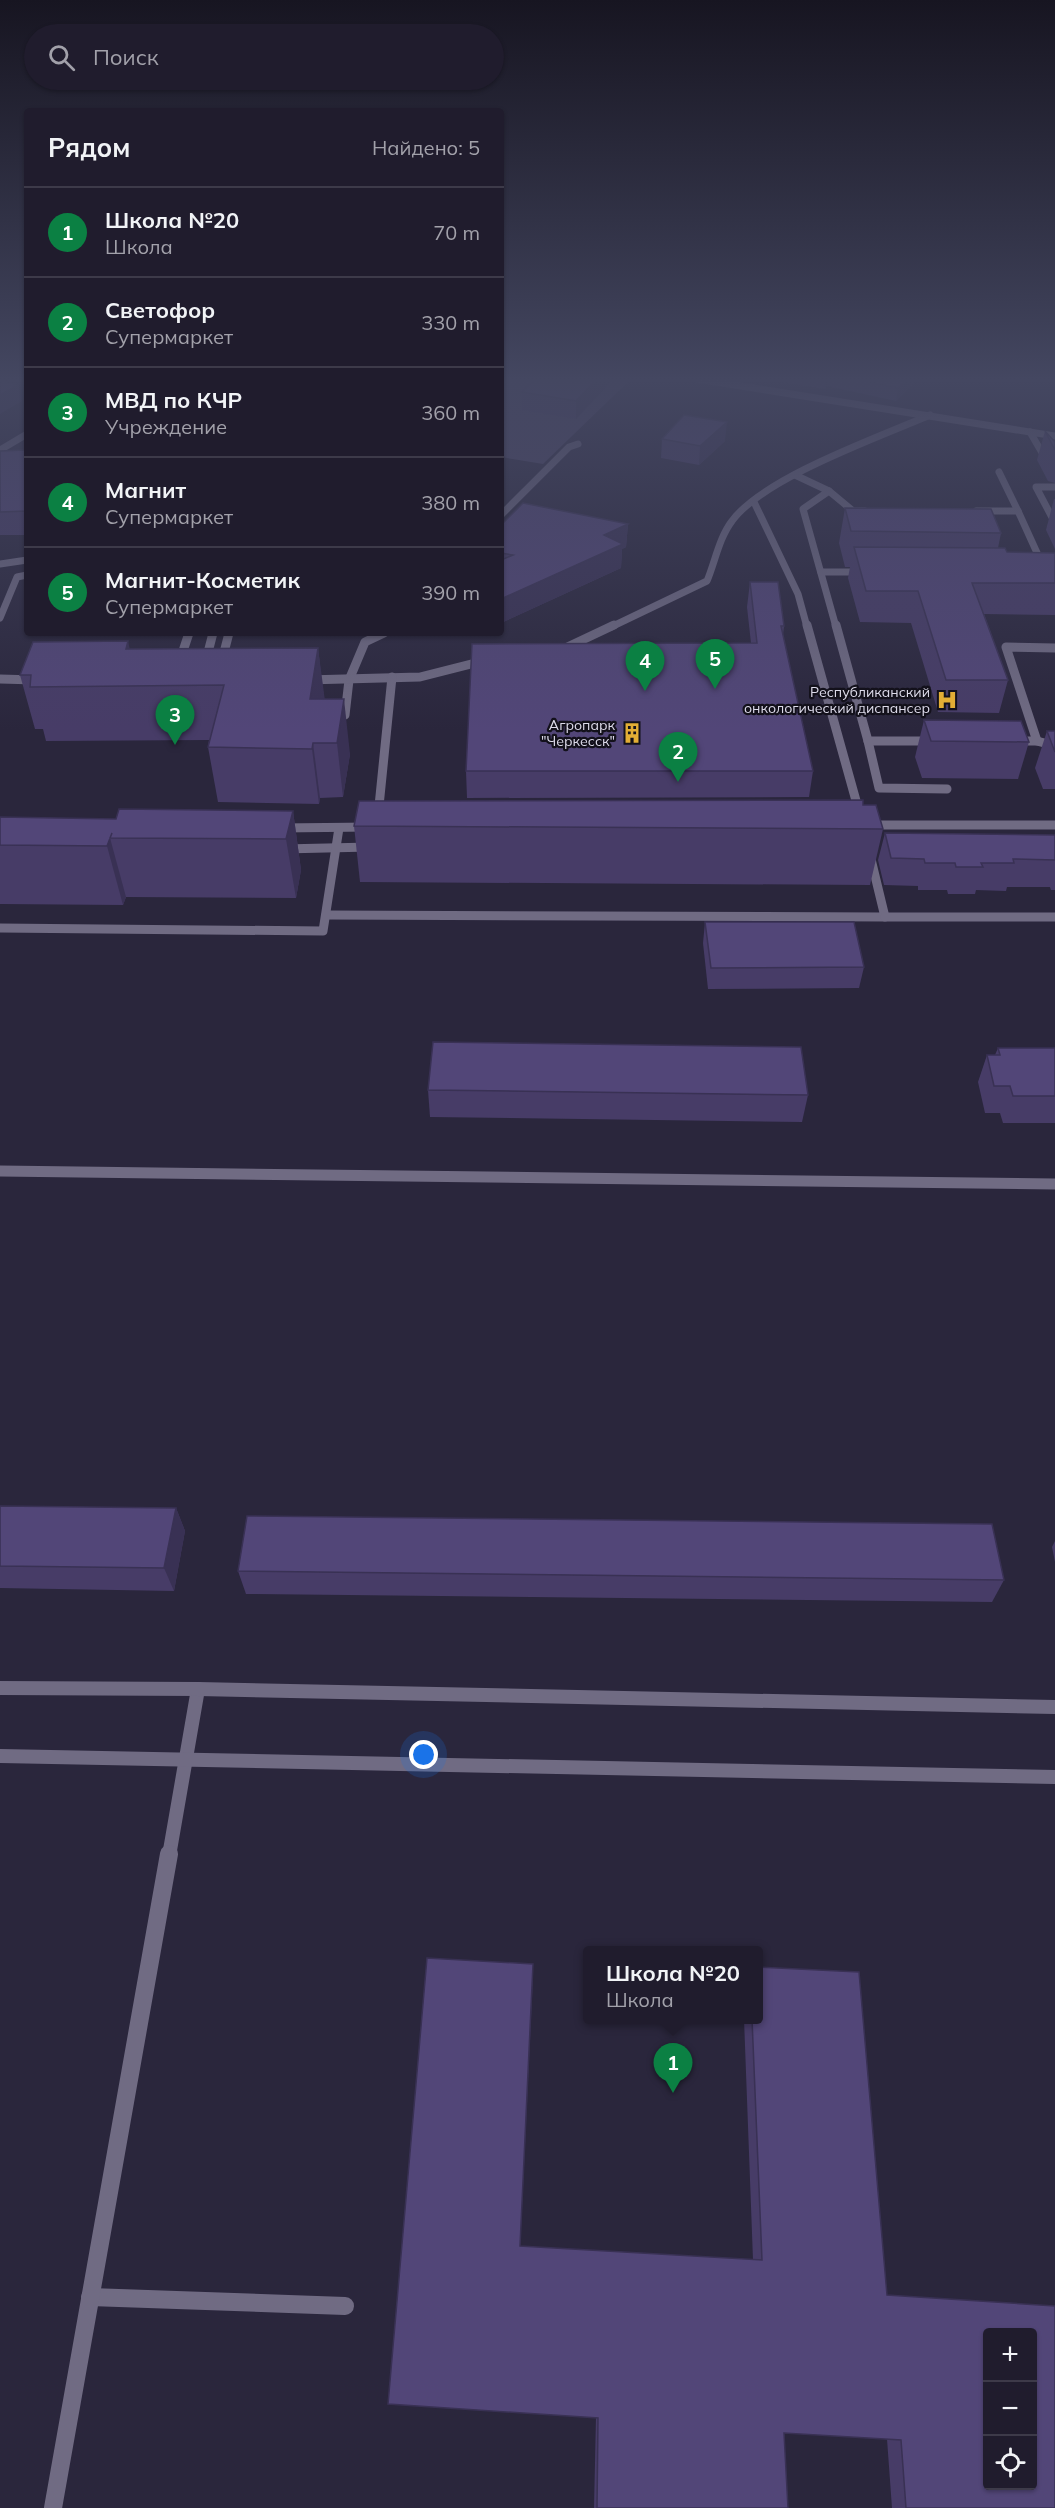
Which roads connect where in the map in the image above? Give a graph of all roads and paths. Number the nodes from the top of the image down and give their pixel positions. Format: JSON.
{"nodes":[{"id":1,"x":519,"y":496,"type":"edge"},
{"id":2,"x":763,"y":496,"type":"edge"},
{"id":3,"x":822,"y":496,"type":"edge"},
{"id":4,"x":836,"y":496,"type":"edge"},
{"id":5,"x":1010,"y":496,"type":"edge"},
{"id":6,"x":1041,"y":496,"type":"edge"},
{"id":7,"x":754,"y":502,"type":"junction"},
{"id":8,"x":504,"y":511,"type":"edge"},
{"id":9,"x":877,"y":511,"type":"edge"},
{"id":10,"x":971,"y":511,"type":"edge"},
{"id":11,"x":1018,"y":512,"type":"junction"},
{"id":12,"x":1055,"y":523,"type":"edge"},
{"id":13,"x":24,"y":560,"type":"edge"},
{"id":14,"x":0,"y":564,"type":"edge"},
{"id":15,"x":821,"y":572,"type":"junction"},
{"id":16,"x":876,"y":572,"type":"edge"},
{"id":17,"x":1035,"y":573,"type":"edge"},
{"id":18,"x":24,"y":576,"type":"edge"},
{"id":19,"x":0,"y":618,"type":"edge"},
{"id":20,"x":188,"y":636,"type":"edge"},
{"id":21,"x":212,"y":636,"type":"edge"},
{"id":22,"x":228,"y":636,"type":"edge"},
{"id":23,"x":378,"y":636,"type":"edge"},
{"id":24,"x":1055,"y":648,"type":"edge"},
{"id":25,"x":555,"y":653,"type":"edge"},
{"id":26,"x":499,"y":659,"type":"edge"},
{"id":27,"x":219,"y":670,"type":"edge"},
{"id":28,"x":176,"y":671,"type":"edge"},
{"id":29,"x":204,"y":671,"type":"edge"},
{"id":30,"x":392,"y":677,"type":"junction"},
{"id":31,"x":0,"y":679,"type":"edge"},
{"id":32,"x":35,"y":680,"type":"junction"},
{"id":33,"x":46,"y":680,"type":"edge"},
{"id":34,"x":298,"y":680,"type":"edge"},
{"id":35,"x":349,"y":680,"type":"junction"},
{"id":36,"x":33,"y":690,"type":"edge"},
{"id":37,"x":345,"y":715,"type":"dead end"},
{"id":38,"x":868,"y":741,"type":"junction"},
{"id":39,"x":947,"y":741,"type":"edge"},
{"id":40,"x":1003,"y":741,"type":"edge"},
{"id":41,"x":1037,"y":741,"type":"junction"},
{"id":42,"x":1055,"y":746,"type":"edge"},
{"id":43,"x":947,"y":789,"type":"dead end"},
{"id":44,"x":851,"y":825,"type":"edge"},
{"id":45,"x":1055,"y":825,"type":"edge"},
{"id":46,"x":269,"y":828,"type":"edge"},
{"id":47,"x":339,"y":828,"type":"junction"},
{"id":48,"x":866,"y":834,"type":"junction"},
{"id":49,"x":383,"y":847,"type":"edge"},
{"id":50,"x":336,"y":848,"type":"junction"},
{"id":51,"x":276,"y":849,"type":"edge"},
{"id":52,"x":326,"y":915,"type":"junction"},
{"id":53,"x":885,"y":917,"type":"junction"},
{"id":54,"x":1055,"y":917,"type":"edge"},
{"id":55,"x":0,"y":928,"type":"edge"},
{"id":56,"x":0,"y":1171,"type":"edge"},
{"id":57,"x":1055,"y":1184,"type":"edge"},
{"id":58,"x":0,"y":1688,"type":"edge"},
{"id":59,"x":198,"y":1689,"type":"junction"},
{"id":60,"x":1055,"y":1707,"type":"edge"},
{"id":61,"x":0,"y":1756,"type":"edge"},
{"id":62,"x":185,"y":1758,"type":"junction"},
{"id":63,"x":1055,"y":1777,"type":"edge"},
{"id":64,"x":90,"y":2297,"type":"junction"},
{"id":65,"x":345,"y":2306,"type":"dead end"},
{"id":66,"x":53,"y":2508,"type":"edge"}],
"edges":[{"from":1,"to":8,"type":"street"},
{"from":2,"to":7,"type":"street"},
{"from":3,"to":15,"type":"street"},
{"from":4,"to":9,"type":"street"},
{"from":5,"to":11,"type":"street"},
{"from":6,"to":12,"type":"street"},
{"from":7,"to":25,"type":"street"},
{"from":7,"to":48,"type":"street"},
{"from":10,"to":11,"type":"street"},
{"from":11,"to":17,"type":"street"},
{"from":13,"to":14,"type":"street"},
{"from":15,"to":16,"type":"street"},
{"from":15,"to":38,"type":"street"},
{"from":18,"to":19,"type":"street"},
{"from":20,"to":28,"type":"street"},
{"from":21,"to":29,"type":"street"},
{"from":22,"to":27,"type":"street"},
{"from":23,"to":35,"type":"street"},
{"from":24,"to":41,"type":"street"},
{"from":26,"to":30,"type":"street"},
{"from":30,"to":35,"type":"street"},
{"from":30,"to":47,"type":"street"},
{"from":31,"to":32,"type":"street"},
{"from":32,"to":33,"type":"street"},
{"from":32,"to":36,"type":"street"},
{"from":34,"to":35,"type":"street"},
{"from":35,"to":37,"type":"street"},
{"from":38,"to":39,"type":"street"},
{"from":38,"to":43,"type":"street"},
{"from":40,"to":41,"type":"street"},
{"from":41,"to":42,"type":"street"},
{"from":44,"to":48,"type":"street"},
{"from":45,"to":48,"type":"street"},
{"from":46,"to":47,"type":"street"},
{"from":47,"to":50,"type":"street"},
{"from":48,"to":53,"type":"street"},
{"from":49,"to":50,"type":"street"},
{"from":50,"to":51,"type":"street"},
{"from":50,"to":52,"type":"street"},
{"from":52,"to":53,"type":"street"},
{"from":52,"to":55,"type":"street"},
{"from":53,"to":54,"type":"street"},
{"from":56,"to":57,"type":"street"},
{"from":58,"to":59,"type":"street"},
{"from":59,"to":60,"type":"street"},
{"from":59,"to":62,"type":"street"},
{"from":61,"to":62,"type":"street"},
{"from":62,"to":63,"type":"street"},
{"from":62,"to":64,"type":"street"},
{"from":64,"to":65,"type":"street"},
{"from":64,"to":66,"type":"street"}]}
